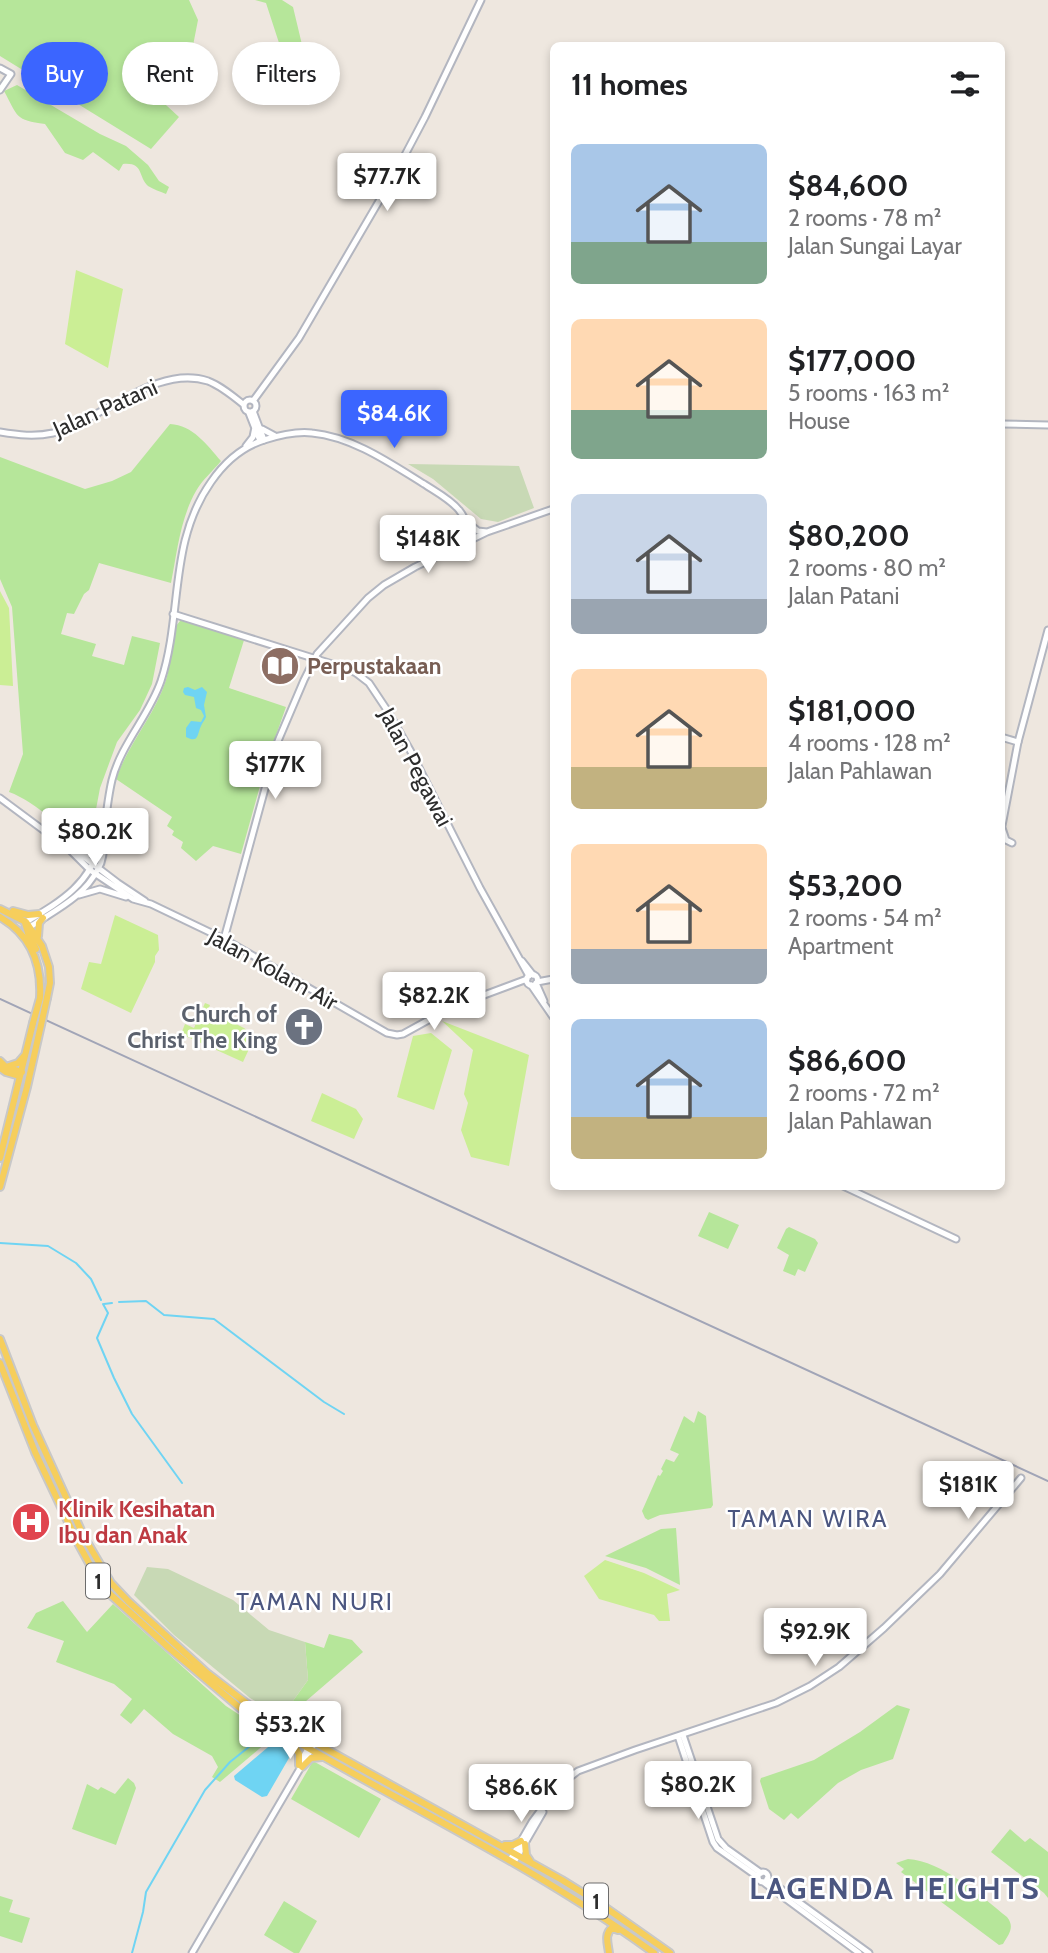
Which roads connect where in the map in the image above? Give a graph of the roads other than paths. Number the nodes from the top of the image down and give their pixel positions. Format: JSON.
{"nodes":[{"id":1,"x":481,"y":0,"type":"edge"},
{"id":2,"x":5,"y":71,"type":"edge"},
{"id":3,"x":0,"y":78,"type":"edge"},
{"id":4,"x":0,"y":90,"type":"edge"},
{"id":5,"x":253,"y":401,"type":"junction"},
{"id":6,"x":244,"y":405,"type":"junction"},
{"id":7,"x":251,"y":412,"type":"junction"},
{"id":8,"x":1005,"y":424,"type":"edge"},
{"id":9,"x":1048,"y":425,"type":"edge"},
{"id":10,"x":257,"y":427,"type":"junction"},
{"id":11,"x":0,"y":432,"type":"edge"},
{"id":12,"x":275,"y":436,"type":"junction"},
{"id":13,"x":262,"y":440,"type":"junction"},
{"id":14,"x":244,"y":449,"type":"junction"},
{"id":15,"x":550,"y":510,"type":"edge"},
{"id":16,"x":466,"y":521,"type":"junction"},
{"id":17,"x":487,"y":532,"type":"junction"},
{"id":18,"x":472,"y":539,"type":"junction"},
{"id":19,"x":173,"y":614,"type":"junction"},
{"id":20,"x":1048,"y":630,"type":"edge"},
{"id":21,"x":314,"y":658,"type":"junction"},
{"id":22,"x":1005,"y":738,"type":"edge"},
{"id":23,"x":1018,"y":742,"type":"junction"},
{"id":24,"x":0,"y":798,"type":"edge"},
{"id":25,"x":1005,"y":809,"type":"edge"},
{"id":26,"x":104,"y":835,"type":"junction"},
{"id":27,"x":1005,"y":838,"type":"edge"},
{"id":28,"x":1012,"y":843,"type":"dead end"},
{"id":29,"x":100,"y":849,"type":"junction"},
{"id":30,"x":70,"y":850,"type":"junction"},
{"id":31,"x":80,"y":854,"type":"junction"},
{"id":32,"x":95,"y":869,"type":"junction"},
{"id":33,"x":78,"y":895,"type":"junction"},
{"id":34,"x":133,"y":899,"type":"junction"},
{"id":35,"x":150,"y":904,"type":"junction"},
{"id":36,"x":0,"y":912,"type":"edge"},
{"id":37,"x":41,"y":916,"type":"junction"},
{"id":38,"x":27,"y":925,"type":"junction"},
{"id":39,"x":224,"y":939,"type":"junction"},
{"id":40,"x":40,"y":942,"type":"junction"},
{"id":41,"x":40,"y":971,"type":"junction"},
{"id":42,"x":550,"y":978,"type":"edge"},
{"id":43,"x":532,"y":980,"type":"junction"},
{"id":44,"x":44,"y":998,"type":"junction"},
{"id":45,"x":550,"y":1012,"type":"edge"},
{"id":46,"x":38,"y":1025,"type":"junction"},
{"id":47,"x":26,"y":1053,"type":"junction"},
{"id":48,"x":0,"y":1061,"type":"edge"},
{"id":49,"x":4,"y":1069,"type":"edge"},
{"id":50,"x":22,"y":1074,"type":"junction"},
{"id":51,"x":17,"y":1091,"type":"junction"},
{"id":52,"x":19,"y":1119,"type":"junction"},
{"id":53,"x":0,"y":1158,"type":"edge"},
{"id":54,"x":0,"y":1187,"type":"edge"},
{"id":55,"x":852,"y":1190,"type":"edge"},
{"id":56,"x":956,"y":1239,"type":"dead end"},
{"id":57,"x":0,"y":1339,"type":"edge"},
{"id":58,"x":2,"y":1360,"type":"edge"},
{"id":59,"x":0,"y":1378,"type":"edge"},
{"id":60,"x":14,"y":1401,"type":"junction"},
{"id":61,"x":1021,"y":1478,"type":"dead end"},
{"id":62,"x":205,"y":1676,"type":"junction"},
{"id":63,"x":681,"y":1735,"type":"junction"},
{"id":64,"x":289,"y":1737,"type":"junction"},
{"id":65,"x":311,"y":1745,"type":"junction"},
{"id":66,"x":324,"y":1757,"type":"junction"},
{"id":67,"x":300,"y":1766,"type":"junction"},
{"id":68,"x":523,"y":1842,"type":"junction"},
{"id":69,"x":500,"y":1845,"type":"junction"},
{"id":70,"x":516,"y":1854,"type":"junction"},
{"id":71,"x":512,"y":1861,"type":"junction"},
{"id":72,"x":531,"y":1862,"type":"junction"},
{"id":73,"x":765,"y":1881,"type":"junction"},
{"id":74,"x":632,"y":1937,"type":"junction"},
{"id":75,"x":192,"y":1953,"type":"edge"},
{"id":76,"x":609,"y":1953,"type":"edge"},
{"id":77,"x":654,"y":1953,"type":"edge"},
{"id":78,"x":670,"y":1953,"type":"edge"},
{"id":79,"x":859,"y":1953,"type":"edge"},
{"id":80,"x":869,"y":1953,"type":"edge"}],
"edges":[{"from":1,"to":5,"type":"main road"},
{"from":2,"to":3,"type":"main road"},
{"from":2,"to":4,"type":"main road"},
{"from":5,"to":6,"type":"main road"},
{"from":5,"to":7,"type":"main road"},
{"from":6,"to":7,"type":"main road"},
{"from":6,"to":11,"type":"main road","name":"Jalan Patani"},
{"from":7,"to":10,"type":"main road"},
{"from":8,"to":9,"type":"main road"},
{"from":10,"to":12,"type":"main road"},
{"from":10,"to":13,"type":"main road"},
{"from":10,"to":14,"type":"main road"},
{"from":12,"to":13,"type":"main road"},
{"from":12,"to":16,"type":"main road"},
{"from":13,"to":14,"type":"main road"},
{"from":14,"to":19,"type":"main road"},
{"from":15,"to":17,"type":"main road"},
{"from":16,"to":17,"type":"main road"},
{"from":16,"to":18,"type":"main road"},
{"from":17,"to":18,"type":"main road"},
{"from":18,"to":21,"type":"main road"},
{"from":19,"to":21,"type":"main road","name":"Jalan Pegawai"},
{"from":19,"to":26,"type":"main road"},
{"from":20,"to":23,"type":"main road"},
{"from":21,"to":39,"type":"main road"},
{"from":21,"to":43,"type":"main road","name":"Jalan Pegawai"},
{"from":22,"to":23,"type":"main road"},
{"from":23,"to":25,"type":"main road"},
{"from":24,"to":30,"type":"main road"},
{"from":26,"to":29,"type":"main road"},
{"from":26,"to":32,"type":"main road"},
{"from":27,"to":28,"type":"main road"},
{"from":29,"to":31,"type":"main road"},
{"from":29,"to":32,"type":"main road"},
{"from":30,"to":31,"type":"main road"},
{"from":30,"to":32,"type":"main road"},
{"from":31,"to":32,"type":"main road"},
{"from":32,"to":33,"type":"main road"},
{"from":32,"to":34,"type":"main road","name":"Jalan Kolam Air"},
{"from":32,"to":35,"type":"main road","name":"Jalan Kolam Air"},
{"from":32,"to":37,"type":"main road"},
{"from":33,"to":34,"type":"main road"},
{"from":33,"to":37,"type":"main road"},
{"from":34,"to":35,"type":"main road","name":"Jalan Kolam Air"},
{"from":35,"to":39,"type":"main road","name":"Jalan Kolam Air"},
{"from":36,"to":37,"type":"main road"},
{"from":36,"to":38,"type":"main road"},
{"from":36,"to":41,"type":"main road"},
{"from":37,"to":38,"type":"main road"},
{"from":37,"to":40,"type":"main road"},
{"from":38,"to":40,"type":"main road"},
{"from":38,"to":41,"type":"main road"},
{"from":39,"to":43,"type":"main road","name":"Jalan Kolam Air"},
{"from":40,"to":44,"type":"main road"},
{"from":41,"to":44,"type":"main road"},
{"from":42,"to":43,"type":"main road","name":"Jalan Kolam Air"},
{"from":43,"to":45,"type":"main road","name":"Jalan Pegawai"},
{"from":44,"to":46,"type":"main road","bridge":true},
{"from":46,"to":47,"type":"main road"},
{"from":46,"to":50,"type":"main road"},
{"from":46,"to":52,"type":"main road"},
{"from":47,"to":49,"type":"main road"},
{"from":47,"to":50,"type":"main road"},
{"from":48,"to":49,"type":"main road"},
{"from":49,"to":50,"type":"main road"},
{"from":49,"to":51,"type":"main road"},
{"from":50,"to":51,"type":"main road"},
{"from":50,"to":52,"type":"main road"},
{"from":51,"to":53,"type":"main road"},
{"from":52,"to":54,"type":"main road"},
{"from":55,"to":56,"type":"main road"},
{"from":57,"to":58,"type":"main road","number":"1"},
{"from":58,"to":60,"type":"main road","number":"1"},
{"from":58,"to":62,"type":"main road","number":"1"},
{"from":59,"to":60,"type":"main road"},
{"from":60,"to":62,"type":"main road","number":"1"},
{"from":61,"to":63,"type":"main road"},
{"from":62,"to":64,"type":"main road","number":"1"},
{"from":62,"to":65,"type":"main road","number":"1"},
{"from":63,"to":68,"type":"main road"},
{"from":63,"to":73,"type":"main road"},
{"from":64,"to":65,"type":"main road","number":"1"},
{"from":64,"to":67,"type":"main road"},
{"from":65,"to":66,"type":"main road","number":"1"},
{"from":65,"to":67,"type":"main road"},
{"from":65,"to":69,"type":"main road","number":"1"},
{"from":66,"to":67,"type":"main road"},
{"from":66,"to":71,"type":"main road","number":"1"},
{"from":67,"to":75,"type":"main road"},
{"from":68,"to":69,"type":"main road"},
{"from":68,"to":70,"type":"main road"},
{"from":68,"to":72,"type":"main road"},
{"from":69,"to":70,"type":"main road","number":"1"},
{"from":70,"to":71,"type":"main road"},
{"from":70,"to":72,"type":"main road","number":"1"},
{"from":71,"to":74,"type":"main road","number":"1"},
{"from":72,"to":78,"type":"main road","number":"1"},
{"from":73,"to":79,"type":"main road"},
{"from":73,"to":80,"type":"main road"},
{"from":74,"to":76,"type":"main road"},
{"from":74,"to":77,"type":"main road","number":"1"}]}
